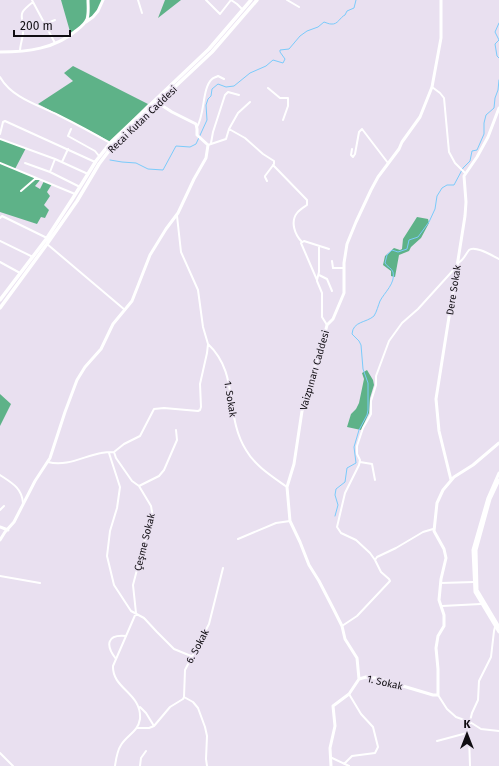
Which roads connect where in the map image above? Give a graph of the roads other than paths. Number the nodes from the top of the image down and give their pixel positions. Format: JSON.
{"nodes":[{"id":1,"x":88,"y":0,"type":"edge"},
{"id":2,"x":103,"y":0,"type":"edge"},
{"id":3,"x":138,"y":0,"type":"edge"},
{"id":4,"x":206,"y":0,"type":"edge"},
{"id":5,"x":231,"y":0,"type":"edge"},
{"id":6,"x":251,"y":0,"type":"edge"},
{"id":7,"x":257,"y":0,"type":"edge"},
{"id":8,"x":287,"y":0,"type":"edge"},
{"id":9,"x":441,"y":0,"type":"edge"},
{"id":10,"x":32,"y":1,"type":"edge"},
{"id":11,"x":299,"y":7,"type":"dead end"},
{"id":12,"x":242,"y":10,"type":"junction"},
{"id":13,"x":142,"y":12,"type":"dead end"},
{"id":14,"x":55,"y":20,"type":"dead end"},
{"id":15,"x":85,"y":23,"type":"junction"},
{"id":16,"x":45,"y":24,"type":"junction"},
{"id":17,"x":55,"y":44,"type":"junction"},
{"id":18,"x":0,"y":52,"type":"edge"},
{"id":19,"x":20,"y":52,"type":"junction"},
{"id":20,"x":0,"y":77,"type":"edge"},
{"id":21,"x":224,"y":79,"type":"dead end"},
{"id":22,"x":432,"y":87,"type":"junction"},
{"id":23,"x":268,"y":88,"type":"dead end"},
{"id":24,"x":239,"y":95,"type":"dead end"},
{"id":25,"x":157,"y":102,"type":"junction"},
{"id":26,"x":250,"y":102,"type":"dead end"},
{"id":27,"x":499,"y":108,"type":"edge"},
{"id":28,"x":283,"y":120,"type":"dead end"},
{"id":29,"x":197,"y":127,"type":"junction"},
{"id":30,"x":229,"y":128,"type":"junction"},
{"id":31,"x":71,"y":129,"type":"dead end"},
{"id":32,"x":0,"y":134,"type":"edge"},
{"id":33,"x":0,"y":139,"type":"edge"},
{"id":34,"x":110,"y":143,"type":"junction"},
{"id":35,"x":210,"y":144,"type":"junction"},
{"id":36,"x":68,"y":149,"type":"junction"},
{"id":37,"x":352,"y":149,"type":"dead end"},
{"id":38,"x":100,"y":156,"type":"junction"},
{"id":39,"x":55,"y":159,"type":"junction"},
{"id":40,"x":0,"y":162,"type":"edge"},
{"id":41,"x":62,"y":162,"type":"junction"},
{"id":42,"x":95,"y":162,"type":"junction"},
{"id":43,"x":388,"y":162,"type":"junction"},
{"id":44,"x":25,"y":163,"type":"dead end"},
{"id":45,"x":273,"y":165,"type":"junction"},
{"id":46,"x":50,"y":172,"type":"junction"},
{"id":47,"x":465,"y":173,"type":"junction"},
{"id":48,"x":88,"y":174,"type":"junction"},
{"id":49,"x":36,"y":178,"type":"junction"},
{"id":50,"x":267,"y":181,"type":"dead end"},
{"id":51,"x":80,"y":187,"type":"junction"},
{"id":52,"x":21,"y":191,"type":"dead end"},
{"id":53,"x":76,"y":194,"type":"junction"},
{"id":54,"x":178,"y":213,"type":"junction"},
{"id":55,"x":0,"y":218,"type":"edge"},
{"id":56,"x":47,"y":238,"type":"junction"},
{"id":57,"x":0,"y":241,"type":"edge"},
{"id":58,"x":302,"y":242,"type":"junction"},
{"id":59,"x":47,"y":244,"type":"junction"},
{"id":60,"x":319,"y":246,"type":"junction"},
{"id":61,"x":329,"y":249,"type":"dead end"},
{"id":62,"x":33,"y":257,"type":"junction"},
{"id":63,"x":499,"y":259,"type":"edge"},
{"id":64,"x":332,"y":261,"type":"dead end"},
{"id":65,"x":0,"y":262,"type":"edge"},
{"id":66,"x":457,"y":265,"type":"junction"},
{"id":67,"x":344,"y":268,"type":"junction"},
{"id":68,"x":20,"y":274,"type":"junction"},
{"id":69,"x":319,"y":275,"type":"junction"},
{"id":70,"x":317,"y":280,"type":"junction"},
{"id":71,"x":332,"y":291,"type":"dead end"},
{"id":72,"x":2,"y":295,"type":"edge"},
{"id":73,"x":0,"y":300,"type":"edge"},
{"id":74,"x":0,"y":308,"type":"edge"},
{"id":75,"x":125,"y":310,"type":"junction"},
{"id":76,"x":327,"y":325,"type":"junction"},
{"id":77,"x":208,"y":344,"type":"junction"},
{"id":78,"x":176,"y":430,"type":"dead end"},
{"id":79,"x":499,"y":443,"type":"edge"},
{"id":80,"x":114,"y":452,"type":"junction"},
{"id":81,"x":109,"y":453,"type":"junction"},
{"id":82,"x":48,"y":462,"type":"junction"},
{"id":83,"x":360,"y":462,"type":"junction"},
{"id":84,"x":499,"y":473,"type":"edge"},
{"id":85,"x":0,"y":475,"type":"edge"},
{"id":86,"x":375,"y":480,"type":"dead end"},
{"id":87,"x":451,"y":480,"type":"junction"},
{"id":88,"x":499,"y":480,"type":"edge"},
{"id":89,"x":139,"y":486,"type":"junction"},
{"id":90,"x":287,"y":487,"type":"junction"},
{"id":91,"x":23,"y":505,"type":"junction"},
{"id":92,"x":4,"y":506,"type":"dead end"},
{"id":93,"x":0,"y":510,"type":"edge"},
{"id":94,"x":290,"y":522,"type":"junction"},
{"id":95,"x":0,"y":527,"type":"edge"},
{"id":96,"x":433,"y":529,"type":"junction"},
{"id":97,"x":8,"y":530,"type":"junction"},
{"id":98,"x":238,"y":539,"type":"dead end"},
{"id":99,"x":0,"y":540,"type":"edge"},
{"id":100,"x":376,"y":560,"type":"junction"},
{"id":101,"x":223,"y":568,"type":"dead end"},
{"id":102,"x":0,"y":576,"type":"edge"},
{"id":103,"x":474,"y":582,"type":"junction"},
{"id":104,"x":40,"y":583,"type":"dead end"},
{"id":105,"x":441,"y":583,"type":"junction"},
{"id":106,"x":483,"y":603,"type":"junction"},
{"id":107,"x":440,"y":606,"type":"junction"},
{"id":108,"x":136,"y":613,"type":"junction"},
{"id":109,"x":342,"y":626,"type":"junction"},
{"id":110,"x":498,"y":626,"type":"edge"},
{"id":111,"x":499,"y":632,"type":"edge"},
{"id":112,"x":126,"y":636,"type":"junction"},
{"id":113,"x":191,"y":656,"type":"junction"},
{"id":114,"x":116,"y":659,"type":"junction"},
{"id":115,"x":360,"y":679,"type":"junction"},
{"id":116,"x":349,"y":694,"type":"junction"},
{"id":117,"x":438,"y":695,"type":"junction"},
{"id":118,"x":184,"y":697,"type":"junction"},
{"id":119,"x":139,"y":706,"type":"junction"},
{"id":120,"x":470,"y":722,"type":"junction"},
{"id":121,"x":154,"y":726,"type":"junction"},
{"id":122,"x":137,"y":728,"type":"junction"},
{"id":123,"x":499,"y":731,"type":"edge"},
{"id":124,"x":467,"y":733,"type":"junction"},
{"id":125,"x":437,"y":741,"type":"dead end"},
{"id":126,"x":146,"y":751,"type":"dead end"},
{"id":127,"x":0,"y":753,"type":"edge"},
{"id":128,"x":330,"y":757,"type":"junction"},
{"id":129,"x":344,"y":764,"type":"junction"},
{"id":130,"x":13,"y":766,"type":"edge"},
{"id":131,"x":115,"y":766,"type":"edge"},
{"id":132,"x":140,"y":766,"type":"edge"},
{"id":133,"x":207,"y":766,"type":"edge"},
{"id":134,"x":331,"y":766,"type":"edge"},
{"id":135,"x":349,"y":766,"type":"edge"},
{"id":136,"x":470,"y":766,"type":"edge"}],
"edges":[{"from":1,"to":15,"type":"street"},
{"from":2,"to":15,"type":"street"},
{"from":3,"to":13,"type":"street"},
{"from":4,"to":5,"type":"street"},
{"from":5,"to":12,"type":"street"},
{"from":6,"to":12,"type":"main road","name":"Recai Kutan Caddesi"},
{"from":7,"to":25,"type":"main road","name":"Recai Kutan Caddesi"},
{"from":8,"to":11,"type":"street"},
{"from":9,"to":22,"type":"street","name":"Vaizpınarı Caddesi"},
{"from":10,"to":16,"type":"street"},
{"from":10,"to":19,"type":"street"},
{"from":12,"to":25,"type":"main road","name":"Recai Kutan Caddesi"},
{"from":14,"to":16,"type":"street"},
{"from":15,"to":17,"type":"street"},
{"from":16,"to":17,"type":"street"},
{"from":17,"to":19,"type":"street"},
{"from":18,"to":19,"type":"street"},
{"from":20,"to":34,"type":"street"},
{"from":21,"to":29,"type":"street"},
{"from":22,"to":43,"type":"street","name":"Vaizpınarı Caddesi"},
{"from":22,"to":47,"type":"street"},
{"from":23,"to":28,"type":"street"},
{"from":24,"to":35,"type":"street"},
{"from":25,"to":29,"type":"street"},
{"from":25,"to":34,"type":"main road","name":"Recai Kutan Caddesi"},
{"from":25,"to":59,"type":"main road","name":"Recai Kutan Caddesi"},
{"from":26,"to":30,"type":"street"},
{"from":27,"to":47,"type":"street"},
{"from":29,"to":35,"type":"street"},
{"from":30,"to":35,"type":"street"},
{"from":30,"to":45,"type":"street"},
{"from":31,"to":38,"type":"street"},
{"from":32,"to":36,"type":"street"},
{"from":33,"to":39,"type":"street"},
{"from":34,"to":38,"type":"main road","name":"Recai Kutan Caddesi"},
{"from":35,"to":54,"type":"street"},
{"from":36,"to":41,"type":"street"},
{"from":36,"to":42,"type":"street"},
{"from":37,"to":43,"type":"street"},
{"from":38,"to":42,"type":"main road","name":"Recai Kutan Caddesi"},
{"from":39,"to":41,"type":"street"},
{"from":39,"to":46,"type":"street"},
{"from":40,"to":49,"type":"street"},
{"from":41,"to":48,"type":"street"},
{"from":42,"to":48,"type":"main road","name":"Recai Kutan Caddesi"},
{"from":43,"to":67,"type":"street","name":"Vaizpınarı Caddesi"},
{"from":44,"to":46,"type":"street"},
{"from":45,"to":50,"type":"street"},
{"from":45,"to":58,"type":"street"},
{"from":46,"to":51,"type":"street"},
{"from":47,"to":66,"type":"street","name":"Dere Sokak"},
{"from":48,"to":51,"type":"main road","name":"Recai Kutan Caddesi"},
{"from":49,"to":52,"type":"street"},
{"from":49,"to":53,"type":"street"},
{"from":51,"to":53,"type":"main road","name":"Recai Kutan Caddesi"},
{"from":53,"to":56,"type":"main road","name":"Recai Kutan Caddesi"},
{"from":54,"to":75,"type":"street"},
{"from":54,"to":77,"type":"street"},
{"from":55,"to":56,"type":"street"},
{"from":56,"to":62,"type":"main road","name":"Recai Kutan Caddesi"},
{"from":57,"to":62,"type":"street"},
{"from":58,"to":60,"type":"street"},
{"from":58,"to":70,"type":"street"},
{"from":59,"to":74,"type":"main road","name":"Recai Kutan Caddesi"},
{"from":59,"to":75,"type":"street"},
{"from":60,"to":61,"type":"street"},
{"from":60,"to":69,"type":"street"},
{"from":62,"to":68,"type":"main road","name":"Recai Kutan Caddesi"},
{"from":63,"to":66,"type":"street"},
{"from":64,"to":67,"type":"street"},
{"from":65,"to":68,"type":"street"},
{"from":66,"to":83,"type":"street"},
{"from":66,"to":87,"type":"street","name":"Dere Sokak"},
{"from":67,"to":76,"type":"street","name":"Vaizpınarı Caddesi"},
{"from":68,"to":72,"type":"main road","name":"Recai Kutan Caddesi"},
{"from":69,"to":70,"type":"street"},
{"from":69,"to":71,"type":"street"},
{"from":70,"to":76,"type":"street"},
{"from":72,"to":73,"type":"main road","name":"Recai Kutan Caddesi"},
{"from":75,"to":82,"type":"street"},
{"from":76,"to":90,"type":"street","name":"Vaizpınarı Caddesi"},
{"from":77,"to":80,"type":"street"},
{"from":77,"to":90,"type":"street","name":"1. Sokak"},
{"from":78,"to":89,"type":"street"},
{"from":79,"to":87,"type":"street"},
{"from":80,"to":81,"type":"street"},
{"from":80,"to":89,"type":"street","name":"Çeşme Sokak"},
{"from":81,"to":82,"type":"street"},
{"from":81,"to":108,"type":"street"},
{"from":82,"to":91,"type":"street"},
{"from":83,"to":86,"type":"street"},
{"from":83,"to":100,"type":"street"},
{"from":84,"to":103,"type":"street"},
{"from":85,"to":91,"type":"street"},
{"from":87,"to":96,"type":"street"},
{"from":88,"to":106,"type":"street"},
{"from":89,"to":108,"type":"street","name":"Çeşme Sokak"},
{"from":90,"to":94,"type":"street","name":"Vaizpınarı Caddesi"},
{"from":91,"to":97,"type":"street"},
{"from":92,"to":93,"type":"street"},
{"from":94,"to":98,"type":"street"},
{"from":94,"to":109,"type":"street","name":"Vaizpınarı Caddesi"},
{"from":95,"to":97,"type":"street"},
{"from":96,"to":100,"type":"street"},
{"from":96,"to":105,"type":"street"},
{"from":97,"to":99,"type":"street"},
{"from":100,"to":109,"type":"street"},
{"from":101,"to":113,"type":"street","name":"6. Sokak"},
{"from":102,"to":104,"type":"street"},
{"from":103,"to":105,"type":"street"},
{"from":103,"to":106,"type":"street"},
{"from":105,"to":107,"type":"street"},
{"from":106,"to":107,"type":"street"},
{"from":106,"to":110,"type":"street"},
{"from":107,"to":117,"type":"street"},
{"from":108,"to":112,"type":"street","name":"Çeşme Sokak"},
{"from":108,"to":113,"type":"street"},
{"from":109,"to":115,"type":"street","name":"Vaizpınarı Caddesi"},
{"from":110,"to":111,"type":"street"},
{"from":110,"to":120,"type":"street"},
{"from":112,"to":114,"type":"street","name":"Çeşme Sokak"},
{"from":112,"to":114,"type":"street"},
{"from":113,"to":118,"type":"street","name":"6. Sokak"},
{"from":114,"to":119,"type":"street","name":"Çeşme Sokak"},
{"from":115,"to":116,"type":"street","name":"1. Sokak"},
{"from":115,"to":117,"type":"street","name":"1. Sokak"},
{"from":116,"to":128,"type":"street","name":"1. Sokak"},
{"from":116,"to":129,"type":"street"},
{"from":117,"to":120,"type":"street"},
{"from":118,"to":121,"type":"street"},
{"from":118,"to":133,"type":"street"},
{"from":119,"to":121,"type":"street","name":"Çeşme Sokak"},
{"from":119,"to":122,"type":"street"},
{"from":120,"to":123,"type":"street"},
{"from":120,"to":124,"type":"street"},
{"from":121,"to":122,"type":"street"},
{"from":122,"to":131,"type":"street"},
{"from":124,"to":125,"type":"street"},
{"from":124,"to":136,"type":"street"},
{"from":126,"to":132,"type":"street"},
{"from":127,"to":130,"type":"street"},
{"from":128,"to":129,"type":"street"},
{"from":128,"to":134,"type":"street","name":"1. Sokak"},
{"from":129,"to":135,"type":"street"}]}
